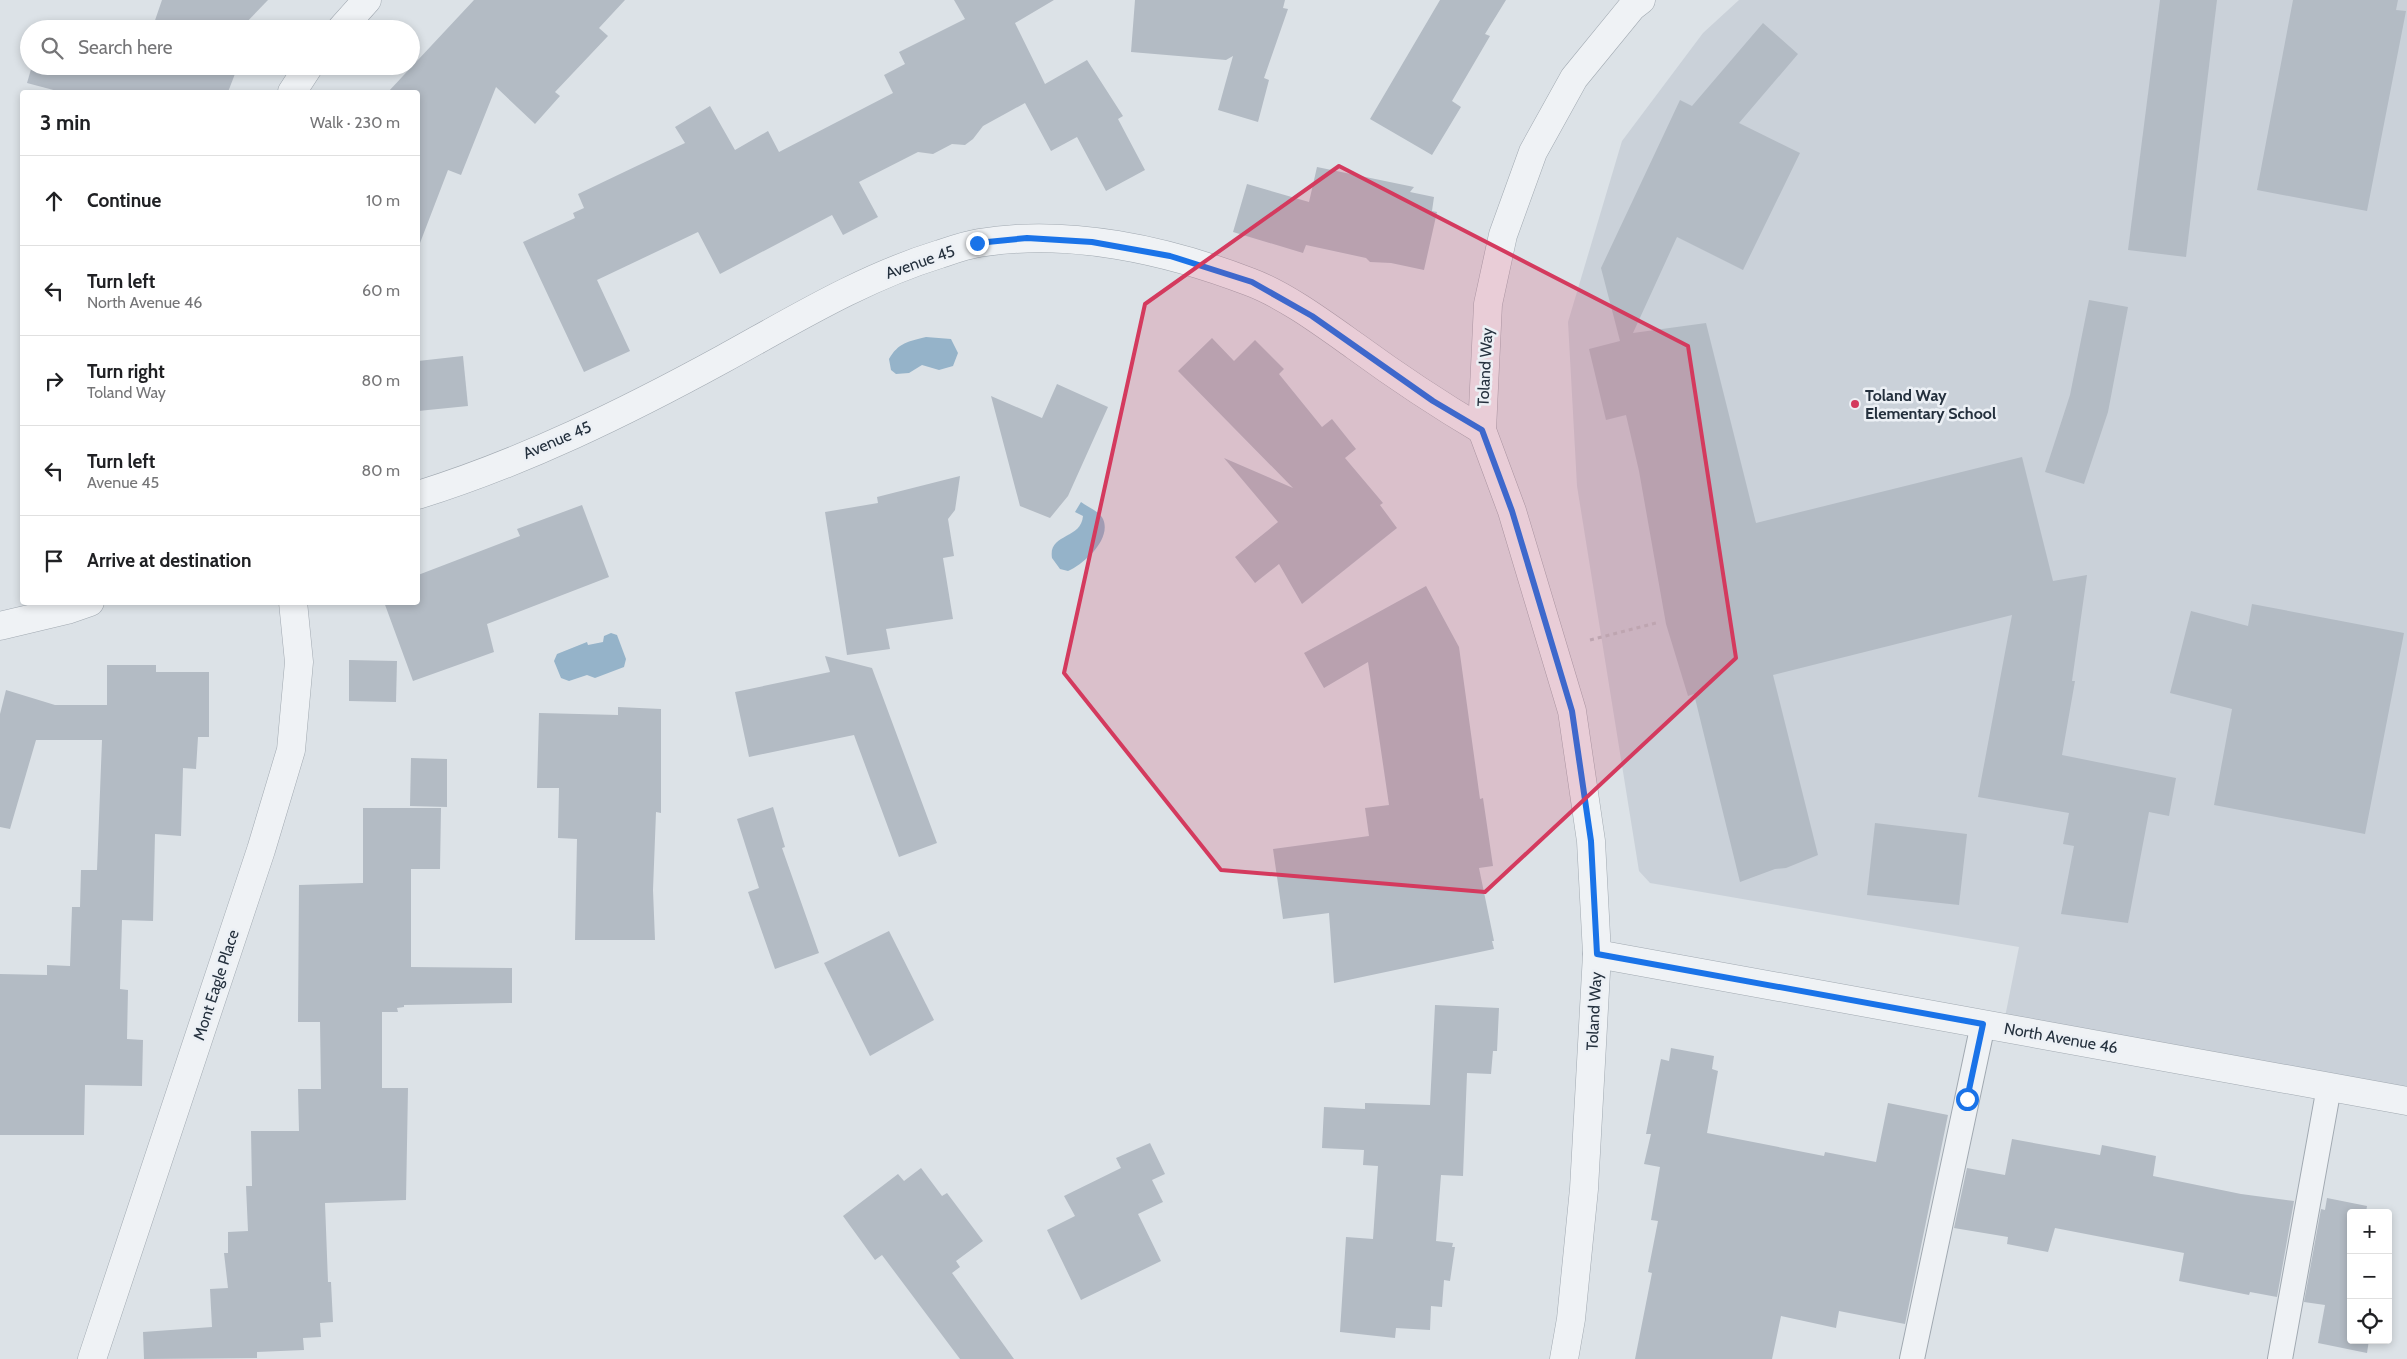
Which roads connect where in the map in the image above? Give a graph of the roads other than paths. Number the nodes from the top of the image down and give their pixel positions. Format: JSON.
{"nodes":[{"id":1,"x":367,"y":0,"type":"edge"},
{"id":2,"x":1641,"y":0,"type":"edge"},
{"id":3,"x":349,"y":20,"type":"edge"},
{"id":4,"x":303,"y":75,"type":"edge"},
{"id":5,"x":293,"y":90,"type":"edge"},
{"id":6,"x":1482,"y":430,"type":"junction"},
{"id":7,"x":420,"y":494,"type":"edge"},
{"id":8,"x":81,"y":605,"type":"edge"},
{"id":9,"x":293,"y":605,"type":"edge"},
{"id":10,"x":0,"y":626,"type":"edge"},
{"id":11,"x":1597,"y":954,"type":"junction"},
{"id":12,"x":1983,"y":1024,"type":"junction"},
{"id":13,"x":2329,"y":1087,"type":"junction"},
{"id":14,"x":2407,"y":1101,"type":"edge"},
{"id":15,"x":92,"y":1359,"type":"edge"},
{"id":16,"x":1564,"y":1359,"type":"edge"},
{"id":17,"x":1912,"y":1359,"type":"edge"},
{"id":18,"x":2280,"y":1359,"type":"edge"}],
"edges":[{"from":1,"to":3,"type":"street"},
{"from":2,"to":6,"type":"street","name":"Toland Way"},
{"from":4,"to":5,"type":"street"},
{"from":6,"to":7,"type":"street","name":"Avenue 45"},
{"from":6,"to":11,"type":"street","name":"Toland Way"},
{"from":8,"to":10,"type":"street"},
{"from":9,"to":15,"type":"street","name":"Mont Eagle Place"},
{"from":11,"to":12,"type":"street","name":"North Avenue 46"},
{"from":11,"to":16,"type":"street","name":"Toland Way"},
{"from":12,"to":13,"type":"street","name":"North Avenue 46"},
{"from":12,"to":17,"type":"lane"},
{"from":13,"to":14,"type":"street","name":"North Avenue 46"},
{"from":13,"to":18,"type":"lane"}]}
